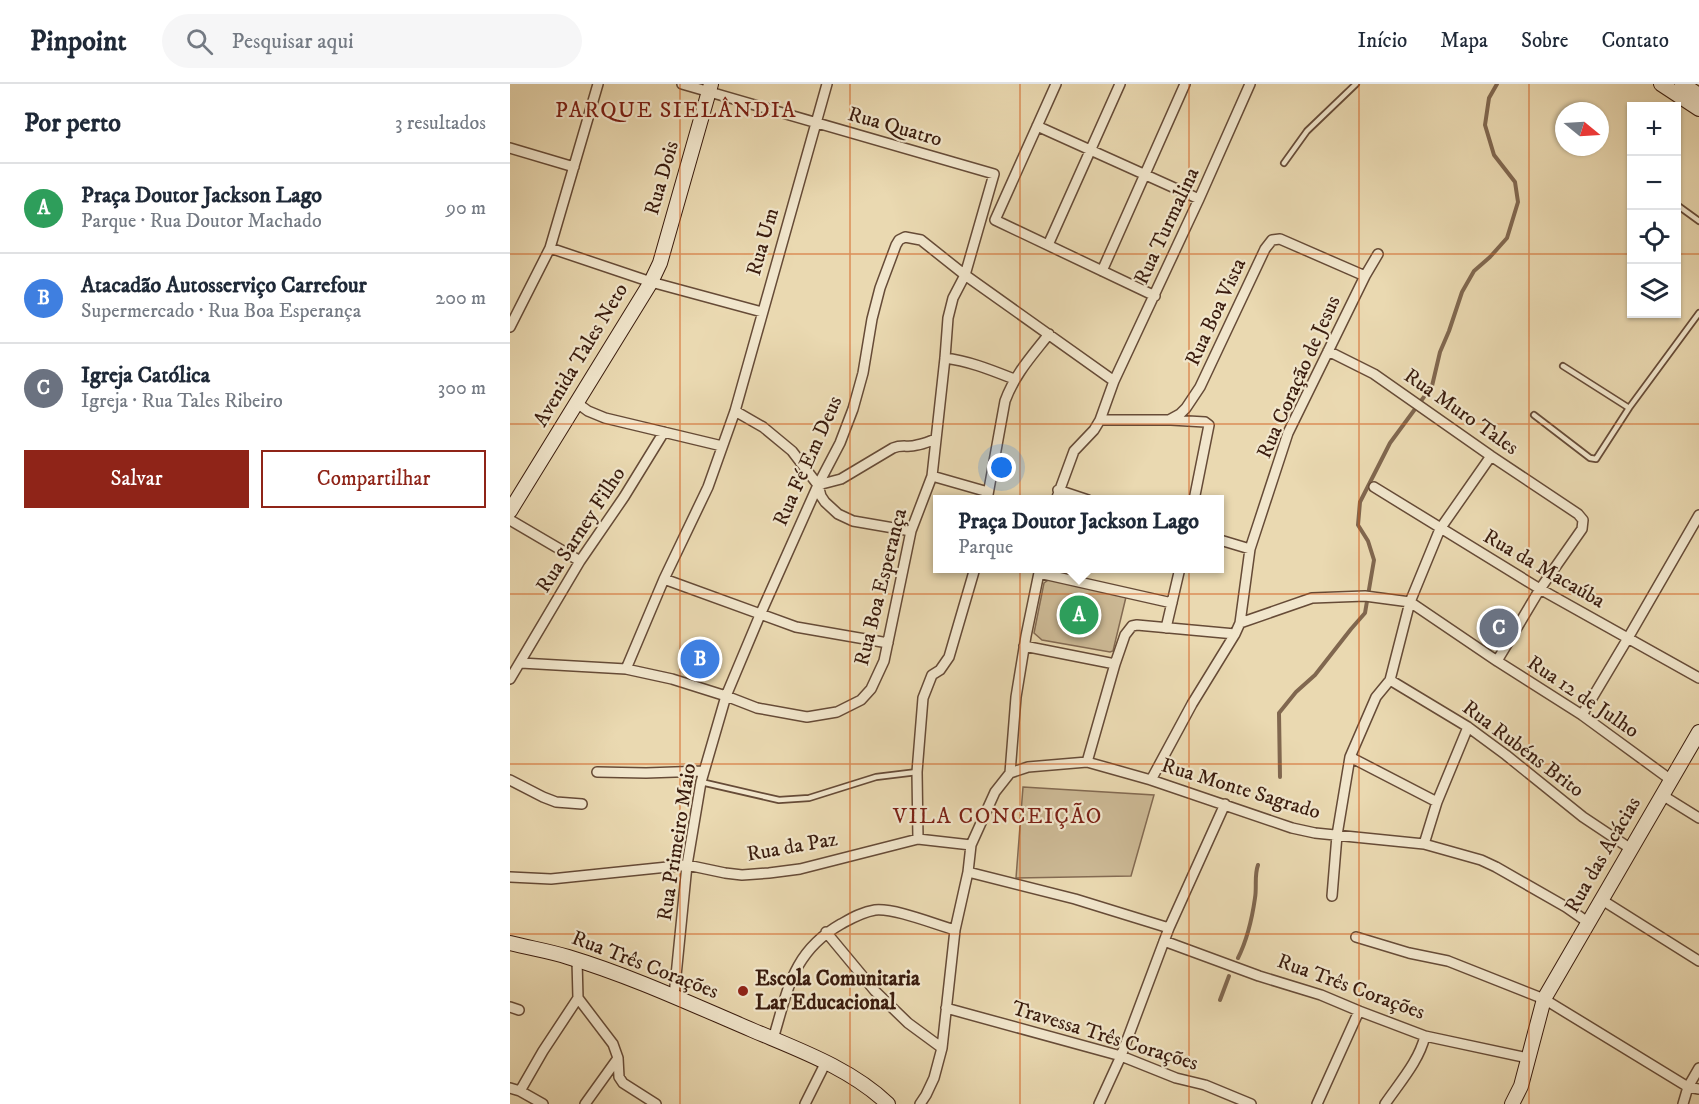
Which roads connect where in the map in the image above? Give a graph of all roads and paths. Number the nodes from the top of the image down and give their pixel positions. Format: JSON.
{"nodes":[{"id":1,"x":598,"y":84,"type":"edge"},
{"id":2,"x":682,"y":84,"type":"edge"},
{"id":3,"x":827,"y":84,"type":"edge"},
{"id":4,"x":1056,"y":84,"type":"edge"},
{"id":5,"x":1120,"y":84,"type":"edge"},
{"id":6,"x":1185,"y":84,"type":"edge"},
{"id":7,"x":1250,"y":84,"type":"edge"},
{"id":8,"x":1356,"y":84,"type":"edge"},
{"id":9,"x":1661,"y":84,"type":"edge"},
{"id":10,"x":1682,"y":84,"type":"edge"},
{"id":11,"x":710,"y":88,"type":"edge"},
{"id":12,"x":1699,"y":95,"type":"edge"},
{"id":13,"x":1699,"y":109,"type":"edge"},
{"id":14,"x":816,"y":123,"type":"junction"},
{"id":15,"x":1037,"y":126,"type":"junction"},
{"id":16,"x":510,"y":148,"type":"edge"},
{"id":17,"x":1090,"y":150,"type":"junction"},
{"id":18,"x":1284,"y":163,"type":"dead end"},
{"id":19,"x":574,"y":167,"type":"junction"},
{"id":20,"x":994,"y":174,"type":"joint"},
{"id":21,"x":1145,"y":175,"type":"junction"},
{"id":22,"x":1199,"y":199,"type":"junction"},
{"id":23,"x":1681,"y":208,"type":"edge"},
{"id":24,"x":1699,"y":221,"type":"edge"},
{"id":25,"x":1048,"y":245,"type":"junction"},
{"id":26,"x":550,"y":248,"type":"junction"},
{"id":27,"x":1378,"y":254,"type":"dead end"},
{"id":28,"x":1102,"y":271,"type":"junction"},
{"id":29,"x":965,"y":274,"type":"junction"},
{"id":30,"x":1365,"y":276,"type":"junction"},
{"id":31,"x":651,"y":282,"type":"junction"},
{"id":32,"x":1155,"y":296,"type":"junction"},
{"id":33,"x":762,"y":312,"type":"junction"},
{"id":34,"x":1699,"y":313,"type":"edge"},
{"id":35,"x":510,"y":327,"type":"edge"},
{"id":36,"x":1049,"y":334,"type":"junction"},
{"id":37,"x":1328,"y":351,"type":"junction"},
{"id":38,"x":945,"y":358,"type":"junction"},
{"id":39,"x":1563,"y":366,"type":"dead end"},
{"id":40,"x":1014,"y":379,"type":"junction"},
{"id":41,"x":1114,"y":381,"type":"junction"},
{"id":42,"x":577,"y":403,"type":"junction"},
{"id":43,"x":1629,"y":408,"type":"junction"},
{"id":44,"x":735,"y":411,"type":"junction"},
{"id":45,"x":1534,"y":415,"type":"dead end"},
{"id":46,"x":1100,"y":420,"type":"junction"},
{"id":47,"x":1169,"y":420,"type":"junction"},
{"id":48,"x":664,"y":432,"type":"junction"},
{"id":49,"x":936,"y":439,"type":"junction"},
{"id":50,"x":722,"y":446,"type":"junction"},
{"id":51,"x":1491,"y":456,"type":"junction"},
{"id":52,"x":932,"y":476,"type":"junction"},
{"id":53,"x":818,"y":485,"type":"junction"},
{"id":54,"x":1374,"y":487,"type":"dead end"},
{"id":55,"x":984,"y":495,"type":"edge"},
{"id":56,"x":987,"y":495,"type":"edge"},
{"id":57,"x":1057,"y":495,"type":"edge"},
{"id":58,"x":1195,"y":495,"type":"edge"},
{"id":59,"x":510,"y":511,"type":"edge"},
{"id":60,"x":1699,"y":515,"type":"edge"},
{"id":61,"x":510,"y":520,"type":"edge"},
{"id":62,"x":1440,"y":529,"type":"junction"},
{"id":63,"x":911,"y":531,"type":"junction"},
{"id":64,"x":1224,"y":541,"type":"edge"},
{"id":65,"x":1251,"y":549,"type":"junction"},
{"id":66,"x":579,"y":561,"type":"junction"},
{"id":67,"x":974,"y":573,"type":"edge"},
{"id":68,"x":1039,"y":573,"type":"edge"},
{"id":69,"x":1047,"y":573,"type":"edge"},
{"id":70,"x":1179,"y":573,"type":"edge"},
{"id":71,"x":664,"y":579,"type":"junction"},
{"id":72,"x":1540,"y":589,"type":"junction"},
{"id":73,"x":1410,"y":602,"type":"junction"},
{"id":74,"x":1172,"y":603,"type":"junction"},
{"id":75,"x":760,"y":615,"type":"junction"},
{"id":76,"x":1240,"y":622,"type":"junction"},
{"id":77,"x":1166,"y":628,"type":"junction"},
{"id":78,"x":1235,"y":634,"type":"junction"},
{"id":79,"x":1628,"y":638,"type":"junction"},
{"id":80,"x":888,"y":643,"type":"junction"},
{"id":81,"x":1024,"y":646,"type":"junction"},
{"id":82,"x":1497,"y":661,"type":"junction"},
{"id":83,"x":521,"y":663,"type":"junction"},
{"id":84,"x":1115,"y":664,"type":"junction"},
{"id":85,"x":626,"y":669,"type":"junction"},
{"id":86,"x":1699,"y":678,"type":"edge"},
{"id":87,"x":510,"y":679,"type":"edge"},
{"id":88,"x":1390,"y":680,"type":"junction"},
{"id":89,"x":726,"y":696,"type":"junction"},
{"id":90,"x":1582,"y":715,"type":"junction"},
{"id":91,"x":1467,"y":727,"type":"junction"},
{"id":92,"x":1699,"y":732,"type":"edge"},
{"id":93,"x":1350,"y":757,"type":"junction"},
{"id":94,"x":1087,"y":762,"type":"junction"},
{"id":95,"x":704,"y":771,"type":"junction"},
{"id":96,"x":597,"y":772,"type":"dead end"},
{"id":97,"x":917,"y":772,"type":"junction"},
{"id":98,"x":1010,"y":772,"type":"junction"},
{"id":99,"x":510,"y":780,"type":"edge"},
{"id":100,"x":1151,"y":780,"type":"junction"},
{"id":101,"x":1671,"y":780,"type":"junction"},
{"id":102,"x":701,"y":782,"type":"junction"},
{"id":103,"x":1662,"y":795,"type":"junction"},
{"id":104,"x":1437,"y":801,"type":"junction"},
{"id":105,"x":582,"y":804,"type":"dead end"},
{"id":106,"x":1225,"y":804,"type":"junction"},
{"id":107,"x":1699,"y":818,"type":"edge"},
{"id":108,"x":1337,"y":835,"type":"junction"},
{"id":109,"x":918,"y":839,"type":"junction"},
{"id":110,"x":1424,"y":844,"type":"junction"},
{"id":111,"x":971,"y":845,"type":"junction"},
{"id":112,"x":1631,"y":849,"type":"junction"},
{"id":113,"x":687,"y":865,"type":"junction"},
{"id":114,"x":968,"y":872,"type":"junction"},
{"id":115,"x":510,"y":877,"type":"edge"},
{"id":116,"x":1332,"y":896,"type":"dead end"},
{"id":117,"x":1602,"y":900,"type":"junction"},
{"id":118,"x":1589,"y":923,"type":"junction"},
{"id":119,"x":1169,"y":928,"type":"junction"},
{"id":120,"x":955,"y":930,"type":"junction"},
{"id":121,"x":826,"y":932,"type":"junction"},
{"id":122,"x":1356,"y":937,"type":"dead end"},
{"id":123,"x":1164,"y":941,"type":"junction"},
{"id":124,"x":510,"y":943,"type":"edge"},
{"id":125,"x":577,"y":960,"type":"junction"},
{"id":126,"x":1699,"y":961,"type":"edge"},
{"id":127,"x":674,"y":996,"type":"junction"},
{"id":128,"x":578,"y":998,"type":"junction"},
{"id":129,"x":1544,"y":999,"type":"junction"},
{"id":130,"x":946,"y":1008,"type":"junction"},
{"id":131,"x":1359,"y":1011,"type":"junction"},
{"id":132,"x":1425,"y":1036,"type":"junction"},
{"id":133,"x":773,"y":1039,"type":"junction"},
{"id":134,"x":942,"y":1048,"type":"junction"},
{"id":135,"x":1121,"y":1056,"type":"junction"},
{"id":136,"x":618,"y":1058,"type":"junction"},
{"id":137,"x":1528,"y":1058,"type":"junction"},
{"id":138,"x":826,"y":1062,"type":"junction"},
{"id":139,"x":1699,"y":1068,"type":"edge"},
{"id":140,"x":1688,"y":1087,"type":"junction"},
{"id":141,"x":515,"y":1089,"type":"edge"},
{"id":142,"x":1699,"y":1089,"type":"edge"},
{"id":143,"x":543,"y":1104,"type":"edge"},
{"id":144,"x":585,"y":1104,"type":"edge"},
{"id":145,"x":656,"y":1104,"type":"edge"},
{"id":146,"x":805,"y":1104,"type":"edge"},
{"id":147,"x":888,"y":1104,"type":"edge"},
{"id":148,"x":920,"y":1104,"type":"edge"},
{"id":149,"x":1099,"y":1104,"type":"edge"},
{"id":150,"x":1251,"y":1104,"type":"edge"},
{"id":151,"x":1317,"y":1104,"type":"edge"},
{"id":152,"x":1385,"y":1104,"type":"edge"},
{"id":153,"x":1512,"y":1104,"type":"edge"},
{"id":154,"x":1683,"y":1104,"type":"edge"}],
"edges":[{"from":1,"to":19,"type":"street"},
{"from":2,"to":11,"type":"street","name":"Rua Quatro"},
{"from":3,"to":14,"type":"street","name":"Rua Um"},
{"from":4,"to":15,"type":"street"},
{"from":5,"to":17,"type":"street"},
{"from":6,"to":21,"type":"street"},
{"from":7,"to":22,"type":"street","name":"Rua Turmalina"},
{"from":8,"to":18,"type":"lane"},
{"from":9,"to":13,"type":"street"},
{"from":10,"to":12,"type":"street"},
{"from":11,"to":14,"type":"street","name":"Rua Quatro"},
{"from":11,"to":31,"type":"street","name":"Rua Dois"},
{"from":14,"to":20,"type":"street","name":"Rua Quatro"},
{"from":14,"to":33,"type":"street","name":"Rua Um"},
{"from":15,"to":17,"type":"street"},
{"from":15,"to":25,"type":"street"},
{"from":16,"to":19,"type":"street"},
{"from":17,"to":21,"type":"street"},
{"from":17,"to":25,"type":"street"},
{"from":19,"to":26,"type":"street"},
{"from":20,"to":29,"type":"street","name":"Rua Boa Esperança"},
{"from":21,"to":22,"type":"street"},
{"from":21,"to":28,"type":"street"},
{"from":22,"to":32,"type":"street","name":"Rua Turmalina"},
{"from":23,"to":24,"type":"lane"},
{"from":25,"to":28,"type":"street"},
{"from":26,"to":31,"type":"street"},
{"from":26,"to":35,"type":"street"},
{"from":27,"to":30,"type":"street","name":"Rua Coração de Jesus"},
{"from":28,"to":32,"type":"street"},
{"from":29,"to":36,"type":"street","name":"Rua Fé Em Deus"},
{"from":29,"to":38,"type":"street","name":"Rua Boa Esperança"},
{"from":29,"to":53,"type":"street","name":"Rua Fé Em Deus"},
{"from":30,"to":37,"type":"street","name":"Rua Coração de Jesus"},
{"from":30,"to":47,"type":"street","name":"Rua Boa Vista"},
{"from":31,"to":33,"type":"street"},
{"from":31,"to":42,"type":"street","name":"Avenida Tales Neto"},
{"from":32,"to":41,"type":"street","name":"Rua Turmalina"},
{"from":33,"to":44,"type":"street","name":"Rua Um"},
{"from":34,"to":43,"type":"lane"},
{"from":36,"to":40,"type":"street"},
{"from":36,"to":41,"type":"street","name":"Rua Fé Em Deus"},
{"from":37,"to":51,"type":"street","name":"Rua Muro Tales"},
{"from":37,"to":65,"type":"street","name":"Rua Coração de Jesus"},
{"from":38,"to":40,"type":"street"},
{"from":38,"to":49,"type":"street","name":"Rua Boa Esperança"},
{"from":39,"to":43,"type":"lane"},
{"from":40,"to":56,"type":"street"},
{"from":41,"to":46,"type":"street","name":"Rua Turmalina"},
{"from":42,"to":48,"type":"street"},
{"from":42,"to":59,"type":"street","name":"Avenida Tales Neto"},
{"from":43,"to":45,"type":"lane"},
{"from":44,"to":50,"type":"street","name":"Rua Um"},
{"from":44,"to":53,"type":"street"},
{"from":46,"to":47,"type":"street"},
{"from":46,"to":57,"type":"street","name":"Rua Turmalina"},
{"from":47,"to":58,"type":"street"},
{"from":48,"to":50,"type":"street"},
{"from":48,"to":66,"type":"street","name":"Rua Sarney Filho"},
{"from":49,"to":52,"type":"street","name":"Rua Boa Esperança"},
{"from":49,"to":53,"type":"street"},
{"from":50,"to":71,"type":"street","name":"Rua Um"},
{"from":51,"to":62,"type":"street"},
{"from":51,"to":72,"type":"street","name":"Rua Muro Tales"},
{"from":52,"to":55,"type":"street"},
{"from":52,"to":63,"type":"street","name":"Rua Boa Esperança"},
{"from":53,"to":63,"type":"street"},
{"from":53,"to":75,"type":"street","name":"Rua Fé Em Deus"},
{"from":54,"to":62,"type":"street","name":"Rua da Macaúba"},
{"from":60,"to":79,"type":"street"},
{"from":61,"to":66,"type":"street"},
{"from":62,"to":72,"type":"street","name":"Rua da Macaúba"},
{"from":62,"to":73,"type":"street"},
{"from":63,"to":80,"type":"street","name":"Rua Boa Esperança"},
{"from":64,"to":65,"type":"street"},
{"from":65,"to":76,"type":"street","name":"Rua Coração de Jesus"},
{"from":66,"to":83,"type":"street","name":"Rua Sarney Filho"},
{"from":67,"to":97,"type":"street"},
{"from":68,"to":81,"type":"street"},
{"from":69,"to":74,"type":"street"},
{"from":70,"to":74,"type":"street"},
{"from":71,"to":75,"type":"street"},
{"from":71,"to":85,"type":"street","name":"Rua Um"},
{"from":72,"to":79,"type":"street","name":"Rua da Macaúba"},
{"from":72,"to":82,"type":"street"},
{"from":73,"to":76,"type":"street","name":"Rua 12 de Julho"},
{"from":73,"to":82,"type":"street","name":"Rua 12 de Julho"},
{"from":73,"to":88,"type":"street"},
{"from":74,"to":77,"type":"street"},
{"from":75,"to":80,"type":"street"},
{"from":75,"to":89,"type":"street","name":"Rua Fé Em Deus"},
{"from":76,"to":78,"type":"street","name":"Rua Coração de Jesus"},
{"from":77,"to":78,"type":"street"},
{"from":77,"to":84,"type":"street"},
{"from":78,"to":100,"type":"street","name":"Rua Coração de Jesus"},
{"from":79,"to":86,"type":"street","name":"Rua da Macaúba"},
{"from":79,"to":90,"type":"street"},
{"from":80,"to":89,"type":"street","name":"Rua Boa Esperança"},
{"from":81,"to":84,"type":"street"},
{"from":81,"to":98,"type":"street"},
{"from":82,"to":90,"type":"street","name":"Rua 12 de Julho"},
{"from":83,"to":85,"type":"street","name":"Rua Boa Esperança"},
{"from":83,"to":87,"type":"street","name":"Rua Sarney Filho"},
{"from":84,"to":94,"type":"street"},
{"from":85,"to":89,"type":"street","name":"Rua Boa Esperança"},
{"from":88,"to":91,"type":"street","name":"Rua Rubéns Brito"},
{"from":88,"to":93,"type":"street"},
{"from":89,"to":95,"type":"street","name":"Rua Primeiro Maio"},
{"from":90,"to":101,"type":"street","name":"Rua 12 de Julho"},
{"from":91,"to":104,"type":"street"},
{"from":91,"to":112,"type":"street","name":"Rua Rubéns Brito"},
{"from":92,"to":101,"type":"street","name":"Rua das Acácias"},
{"from":93,"to":104,"type":"street"},
{"from":93,"to":108,"type":"street"},
{"from":94,"to":98,"type":"street","name":"Rua Monte Sagrado"},
{"from":94,"to":100,"type":"street","name":"Rua Monte Sagrado"},
{"from":95,"to":96,"type":"street"},
{"from":95,"to":102,"type":"street","name":"Rua Primeiro Maio"},
{"from":97,"to":102,"type":"lane"},
{"from":97,"to":109,"type":"street"},
{"from":98,"to":111,"type":"street"},
{"from":99,"to":105,"type":"street"},
{"from":100,"to":106,"type":"street","name":"Rua Monte Sagrado"},
{"from":101,"to":103,"type":"street","name":"Rua das Acácias"},
{"from":102,"to":113,"type":"street","name":"Rua Primeiro Maio"},
{"from":103,"to":107,"type":"street"},
{"from":103,"to":112,"type":"street","name":"Rua das Acácias"},
{"from":104,"to":110,"type":"street"},
{"from":106,"to":108,"type":"street","name":"Rua Monte Sagrado"},
{"from":106,"to":119,"type":"street"},
{"from":108,"to":110,"type":"street","name":"Rua Monte Sagrado"},
{"from":108,"to":116,"type":"street"},
{"from":109,"to":111,"type":"street","name":"Rua da Paz"},
{"from":109,"to":113,"type":"street","name":"Rua da Paz"},
{"from":110,"to":118,"type":"street","name":"Rua Monte Sagrado"},
{"from":111,"to":114,"type":"street"},
{"from":112,"to":117,"type":"street","name":"Rua das Acácias"},
{"from":113,"to":115,"type":"street","name":"Rua da Paz"},
{"from":113,"to":127,"type":"street","name":"Rua Primeiro Maio"},
{"from":114,"to":119,"type":"street"},
{"from":114,"to":120,"type":"street"},
{"from":117,"to":118,"type":"street","name":"Rua das Acácias"},
{"from":117,"to":126,"type":"street"},
{"from":118,"to":129,"type":"street","name":"Rua das Acácias"},
{"from":119,"to":123,"type":"street"},
{"from":120,"to":121,"type":"street"},
{"from":120,"to":130,"type":"street"},
{"from":121,"to":133,"type":"street"},
{"from":121,"to":134,"type":"street"},
{"from":122,"to":129,"type":"street"},
{"from":123,"to":131,"type":"street","name":"Rua Três Corações"},
{"from":123,"to":135,"type":"street"},
{"from":124,"to":125,"type":"street","name":"Rua Três Corações"},
{"from":125,"to":127,"type":"street","name":"Rua Três Corações"},
{"from":125,"to":128,"type":"street"},
{"from":127,"to":133,"type":"street","name":"Rua Três Corações"},
{"from":128,"to":136,"type":"street"},
{"from":128,"to":141,"type":"street"},
{"from":129,"to":137,"type":"street","name":"Rua das Acácias"},
{"from":129,"to":140,"type":"street"},
{"from":130,"to":134,"type":"street"},
{"from":130,"to":135,"type":"street","name":"Travessa Três Corações"},
{"from":131,"to":132,"type":"street","name":"Rua Três Corações"},
{"from":131,"to":151,"type":"street"},
{"from":132,"to":137,"type":"street","name":"Rua Três Corações"},
{"from":132,"to":152,"type":"street"},
{"from":133,"to":138,"type":"street","name":"Rua Três Corações"},
{"from":134,"to":148,"type":"street"},
{"from":135,"to":149,"type":"street"},
{"from":135,"to":150,"type":"street","name":"Travessa Três Corações"},
{"from":136,"to":144,"type":"street"},
{"from":136,"to":145,"type":"street"},
{"from":137,"to":153,"type":"street","name":"Rua das Acácias"},
{"from":138,"to":146,"type":"street"},
{"from":138,"to":147,"type":"street","name":"Rua Três Corações"},
{"from":139,"to":140,"type":"street"},
{"from":140,"to":142,"type":"street"},
{"from":140,"to":154,"type":"street"},
{"from":141,"to":143,"type":"street"}]}
